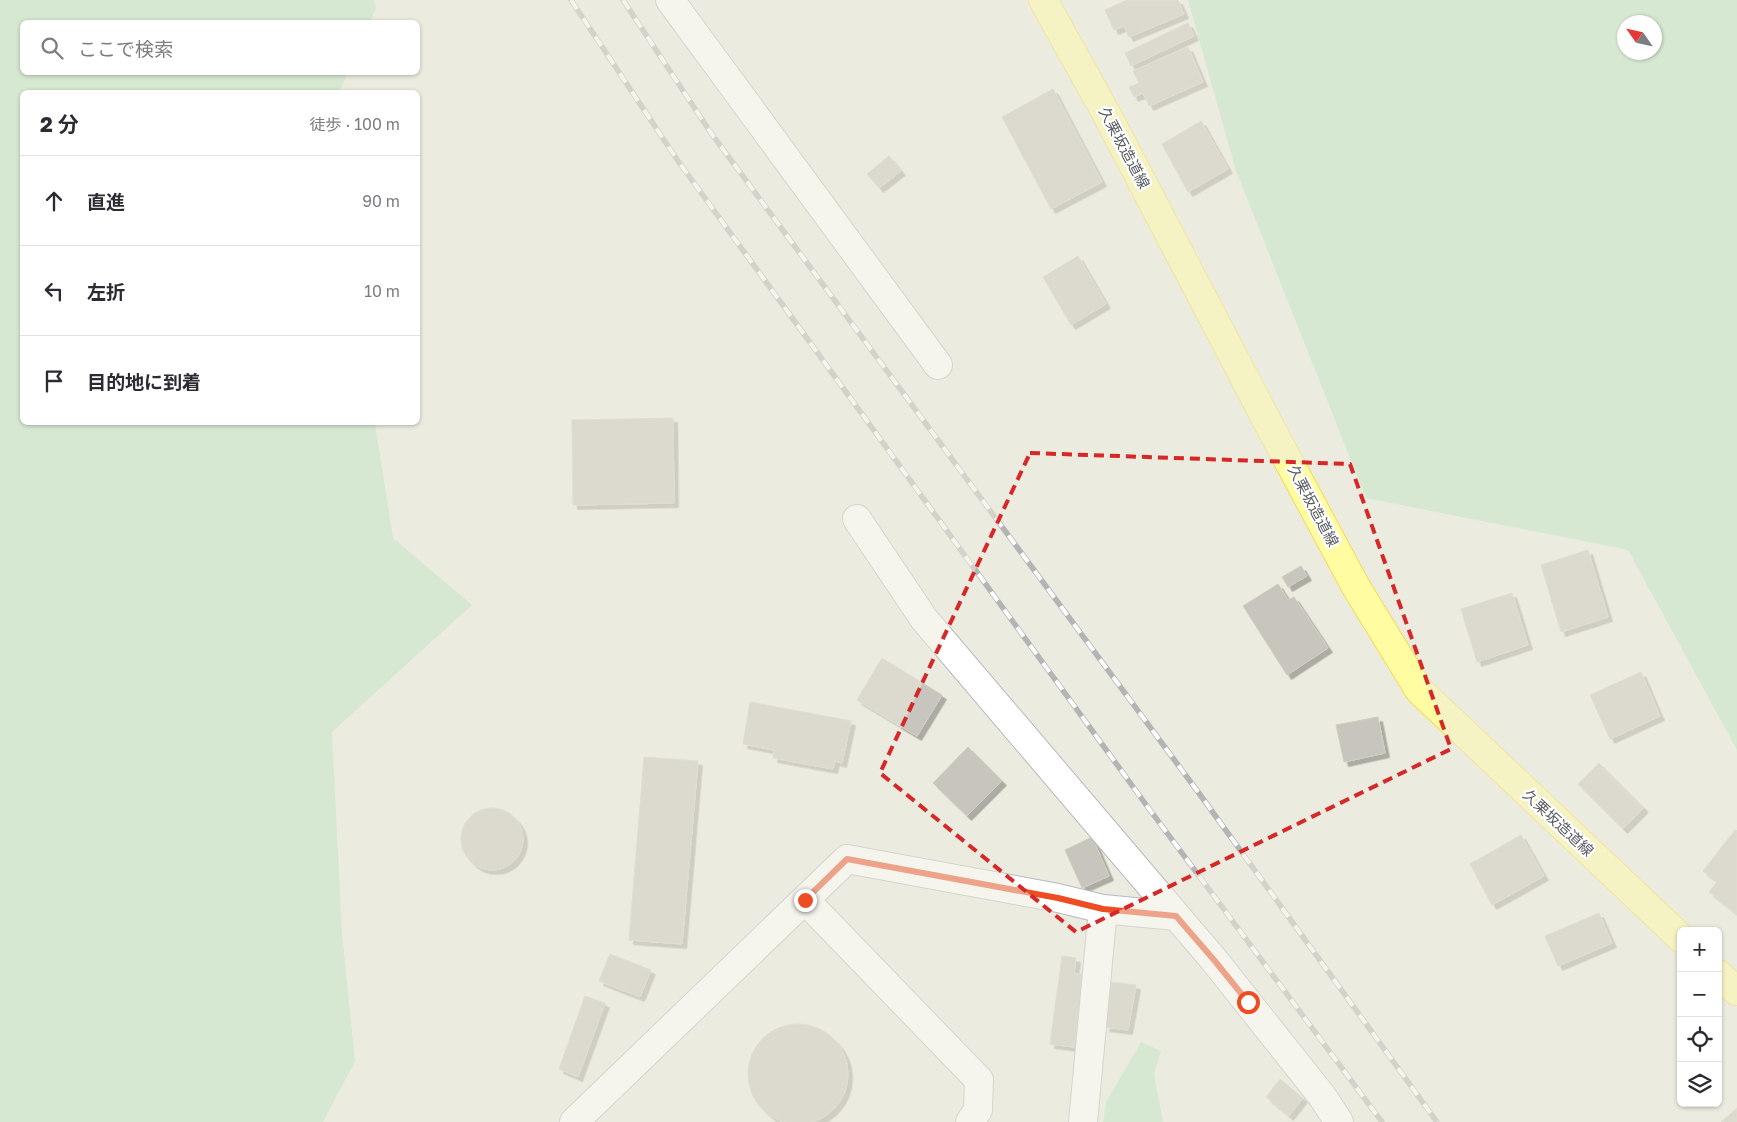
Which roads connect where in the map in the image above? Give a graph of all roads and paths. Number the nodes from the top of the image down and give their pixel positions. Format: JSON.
{"nodes":[{"id":1,"x":670,"y":0,"type":"edge"},
{"id":2,"x":1043,"y":0,"type":"edge"},
{"id":3,"x":938,"y":365,"type":"dead end"},
{"id":4,"x":857,"y":519,"type":"dead end"},
{"id":5,"x":805,"y":900,"type":"junction"},
{"id":6,"x":1103,"y":909,"type":"junction"},
{"id":7,"x":1176,"y":916,"type":"junction"},
{"id":8,"x":1677,"y":934,"type":"edge"},
{"id":9,"x":1722,"y":978,"type":"edge"},
{"id":10,"x":1737,"y":991,"type":"edge"},
{"id":11,"x":574,"y":1122,"type":"edge"},
{"id":12,"x":970,"y":1122,"type":"edge"},
{"id":13,"x":1083,"y":1122,"type":"edge"},
{"id":14,"x":1339,"y":1122,"type":"edge"}],
"edges":[{"from":1,"to":3,"type":"street"},
{"from":2,"to":8,"type":"main road","name":"久栗坂造道線"},
{"from":4,"to":7,"type":"street"},
{"from":5,"to":6,"type":"street"},
{"from":5,"to":11,"type":"street"},
{"from":5,"to":12,"type":"street"},
{"from":6,"to":7,"type":"street"},
{"from":6,"to":13,"type":"street"},
{"from":7,"to":14,"type":"street"},
{"from":9,"to":10,"type":"main road"}]}
